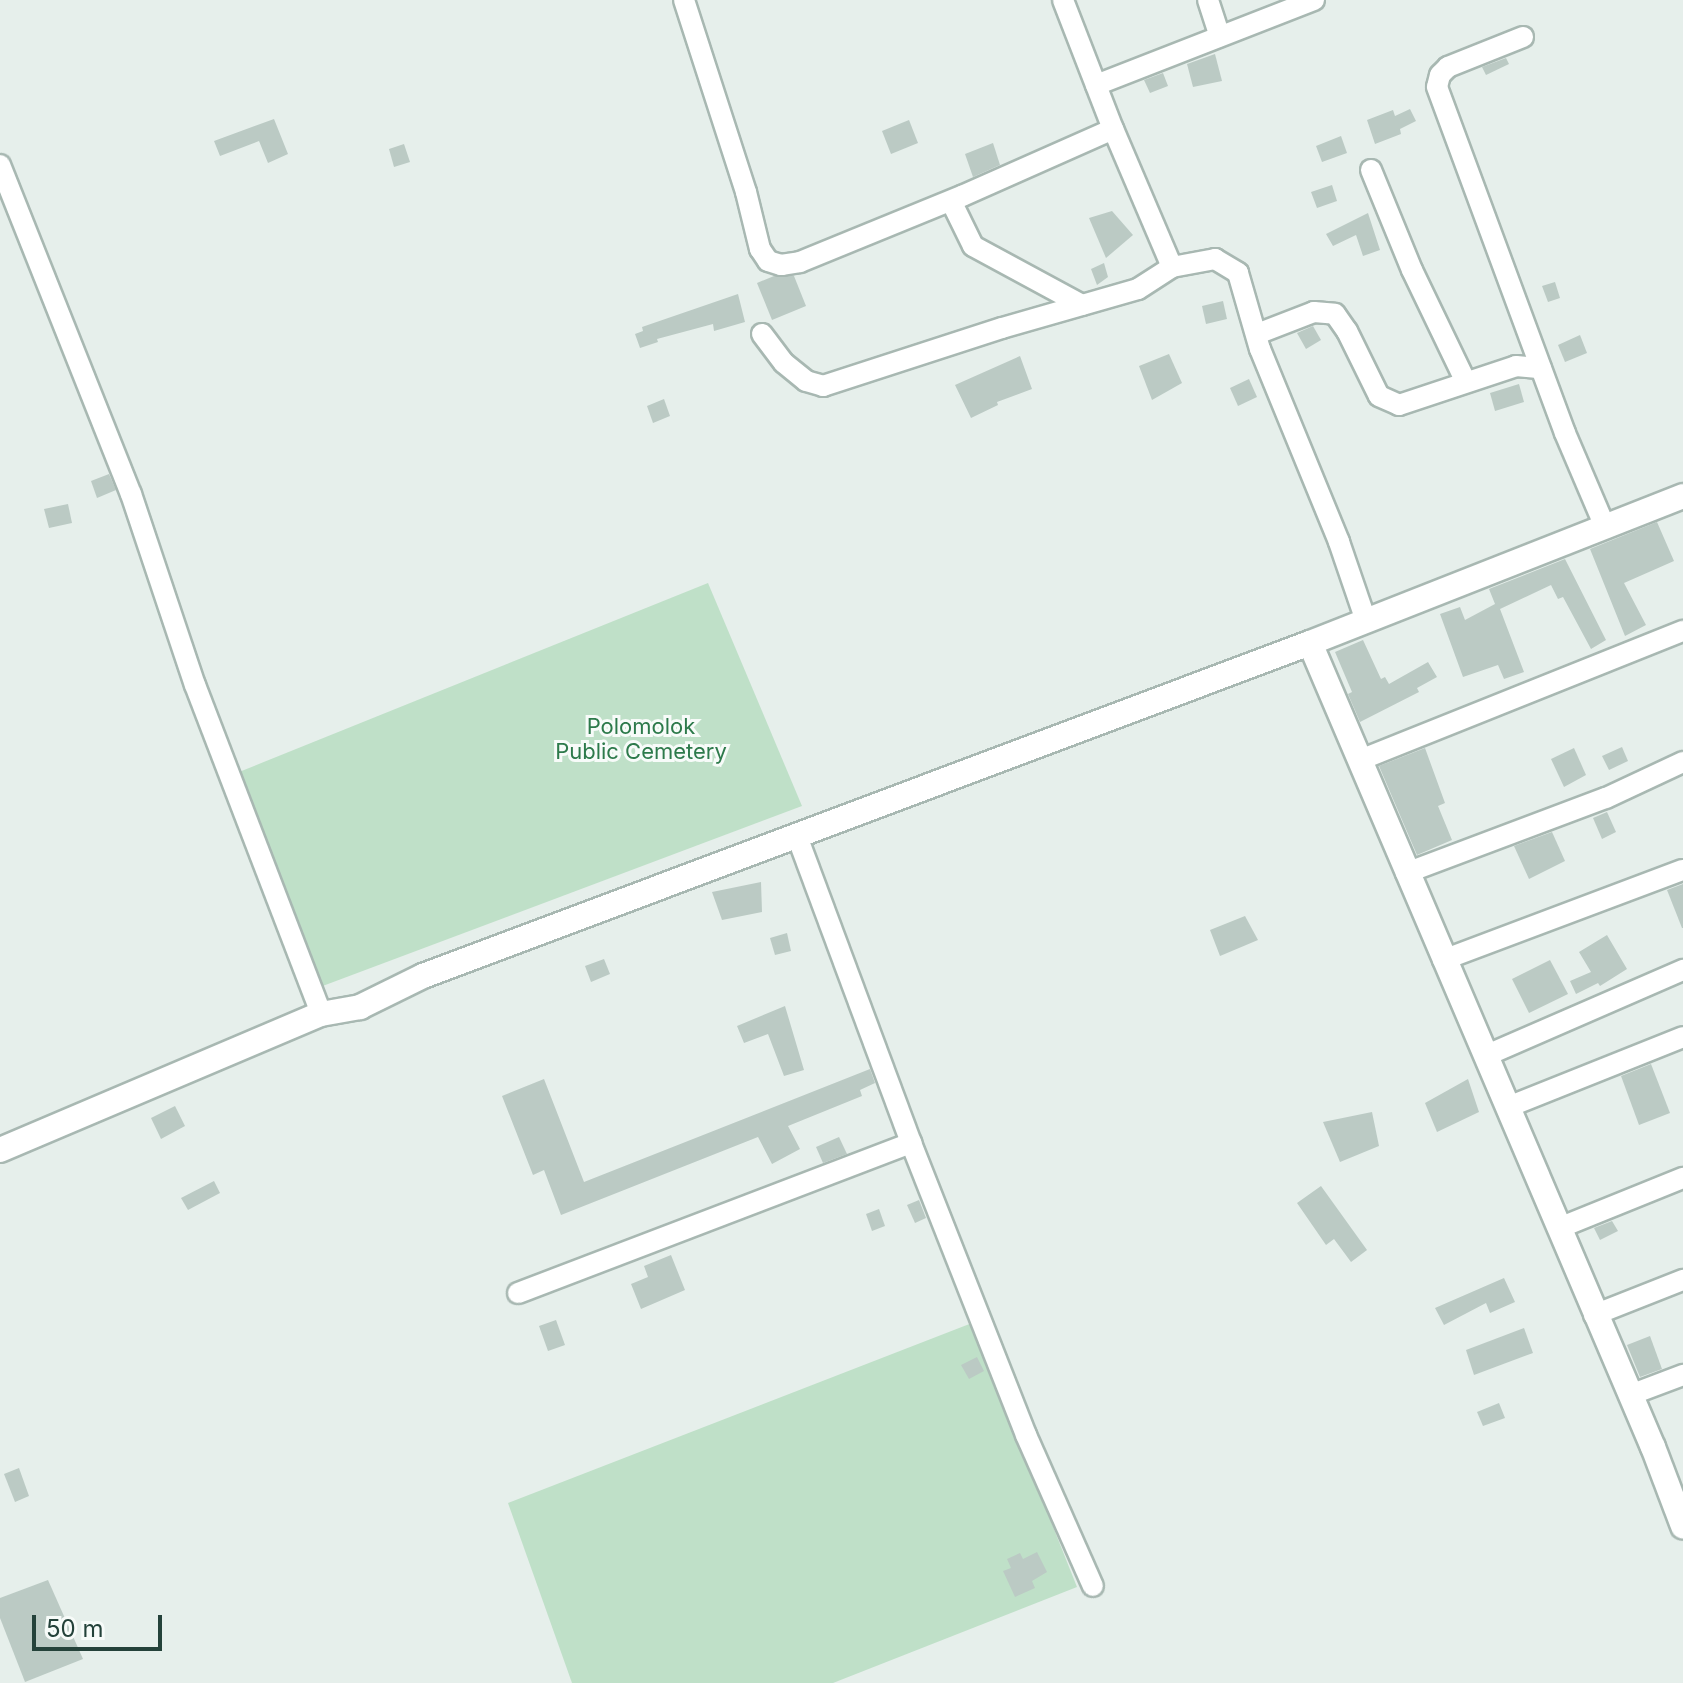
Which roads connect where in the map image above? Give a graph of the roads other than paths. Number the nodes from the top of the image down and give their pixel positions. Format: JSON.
{"nodes":[{"id":1,"x":684,"y":0,"type":"edge"},
{"id":2,"x":1063,"y":0,"type":"edge"},
{"id":3,"x":1208,"y":0,"type":"edge"},
{"id":4,"x":1314,"y":0,"type":"edge"},
{"id":5,"x":1220,"y":36,"type":"junction"},
{"id":6,"x":1523,"y":37,"type":"dead end"},
{"id":7,"x":1096,"y":85,"type":"junction"},
{"id":8,"x":1113,"y":129,"type":"junction"},
{"id":9,"x":0,"y":165,"type":"edge"},
{"id":10,"x":1371,"y":170,"type":"dead end"},
{"id":11,"x":951,"y":201,"type":"junction"},
{"id":12,"x":1172,"y":267,"type":"junction"},
{"id":13,"x":1082,"y":305,"type":"junction"},
{"id":14,"x":762,"y":334,"type":"dead end"},
{"id":15,"x":1257,"y":334,"type":"junction"},
{"id":16,"x":1541,"y":368,"type":"junction"},
{"id":17,"x":1466,"y":382,"type":"junction"},
{"id":18,"x":1683,"y":496,"type":"edge"},
{"id":19,"x":1605,"y":527,"type":"junction"},
{"id":20,"x":1366,"y":621,"type":"junction"},
{"id":21,"x":1683,"y":631,"type":"edge"},
{"id":22,"x":1310,"y":643,"type":"junction"},
{"id":23,"x":1360,"y":760,"type":"junction"},
{"id":24,"x":1683,"y":762,"type":"edge"},
{"id":25,"x":797,"y":836,"type":"junction"},
{"id":26,"x":1683,"y":870,"type":"edge"},
{"id":27,"x":1406,"y":873,"type":"junction"},
{"id":28,"x":1443,"y":960,"type":"junction"},
{"id":29,"x":1683,"y":970,"type":"edge"},
{"id":30,"x":321,"y":1014,"type":"junction"},
{"id":31,"x":1683,"y":1037,"type":"edge"},
{"id":32,"x":1485,"y":1056,"type":"junction"},
{"id":33,"x":1508,"y":1107,"type":"junction"},
{"id":34,"x":911,"y":1143,"type":"junction"},
{"id":35,"x":0,"y":1150,"type":"edge"},
{"id":36,"x":1683,"y":1178,"type":"edge"},
{"id":37,"x":1559,"y":1228,"type":"junction"},
{"id":38,"x":1683,"y":1280,"type":"edge"},
{"id":39,"x":518,"y":1293,"type":"dead end"},
{"id":40,"x":1594,"y":1315,"type":"junction"},
{"id":41,"x":1683,"y":1375,"type":"edge"},
{"id":42,"x":1630,"y":1395,"type":"junction"},
{"id":43,"x":1683,"y":1526,"type":"edge"},
{"id":44,"x":1093,"y":1586,"type":"dead end"}],
"edges":[{"from":1,"to":11,"type":"street"},
{"from":2,"to":7,"type":"street"},
{"from":3,"to":5,"type":"street"},
{"from":4,"to":5,"type":"street"},
{"from":5,"to":7,"type":"street"},
{"from":6,"to":16,"type":"street"},
{"from":7,"to":8,"type":"street"},
{"from":8,"to":11,"type":"street"},
{"from":8,"to":12,"type":"street"},
{"from":9,"to":30,"type":"street"},
{"from":10,"to":17,"type":"street"},
{"from":11,"to":13,"type":"street"},
{"from":12,"to":13,"type":"street"},
{"from":12,"to":15,"type":"street"},
{"from":13,"to":14,"type":"street"},
{"from":15,"to":17,"type":"street"},
{"from":15,"to":20,"type":"street"},
{"from":16,"to":17,"type":"street"},
{"from":16,"to":19,"type":"street"},
{"from":18,"to":19,"type":"street"},
{"from":19,"to":20,"type":"street"},
{"from":20,"to":22,"type":"street"},
{"from":21,"to":23,"type":"street"},
{"from":22,"to":23,"type":"street"},
{"from":22,"to":25,"type":"street"},
{"from":23,"to":27,"type":"street"},
{"from":24,"to":27,"type":"street"},
{"from":25,"to":30,"type":"street"},
{"from":25,"to":34,"type":"street"},
{"from":26,"to":28,"type":"street"},
{"from":27,"to":28,"type":"street"},
{"from":28,"to":32,"type":"street"},
{"from":29,"to":32,"type":"street"},
{"from":30,"to":35,"type":"street"},
{"from":31,"to":33,"type":"street"},
{"from":32,"to":33,"type":"street"},
{"from":33,"to":37,"type":"street"},
{"from":34,"to":39,"type":"street"},
{"from":34,"to":44,"type":"street"},
{"from":36,"to":37,"type":"street"},
{"from":37,"to":40,"type":"street"},
{"from":38,"to":40,"type":"street"},
{"from":40,"to":42,"type":"street"},
{"from":41,"to":42,"type":"street"},
{"from":42,"to":43,"type":"street"}]}
